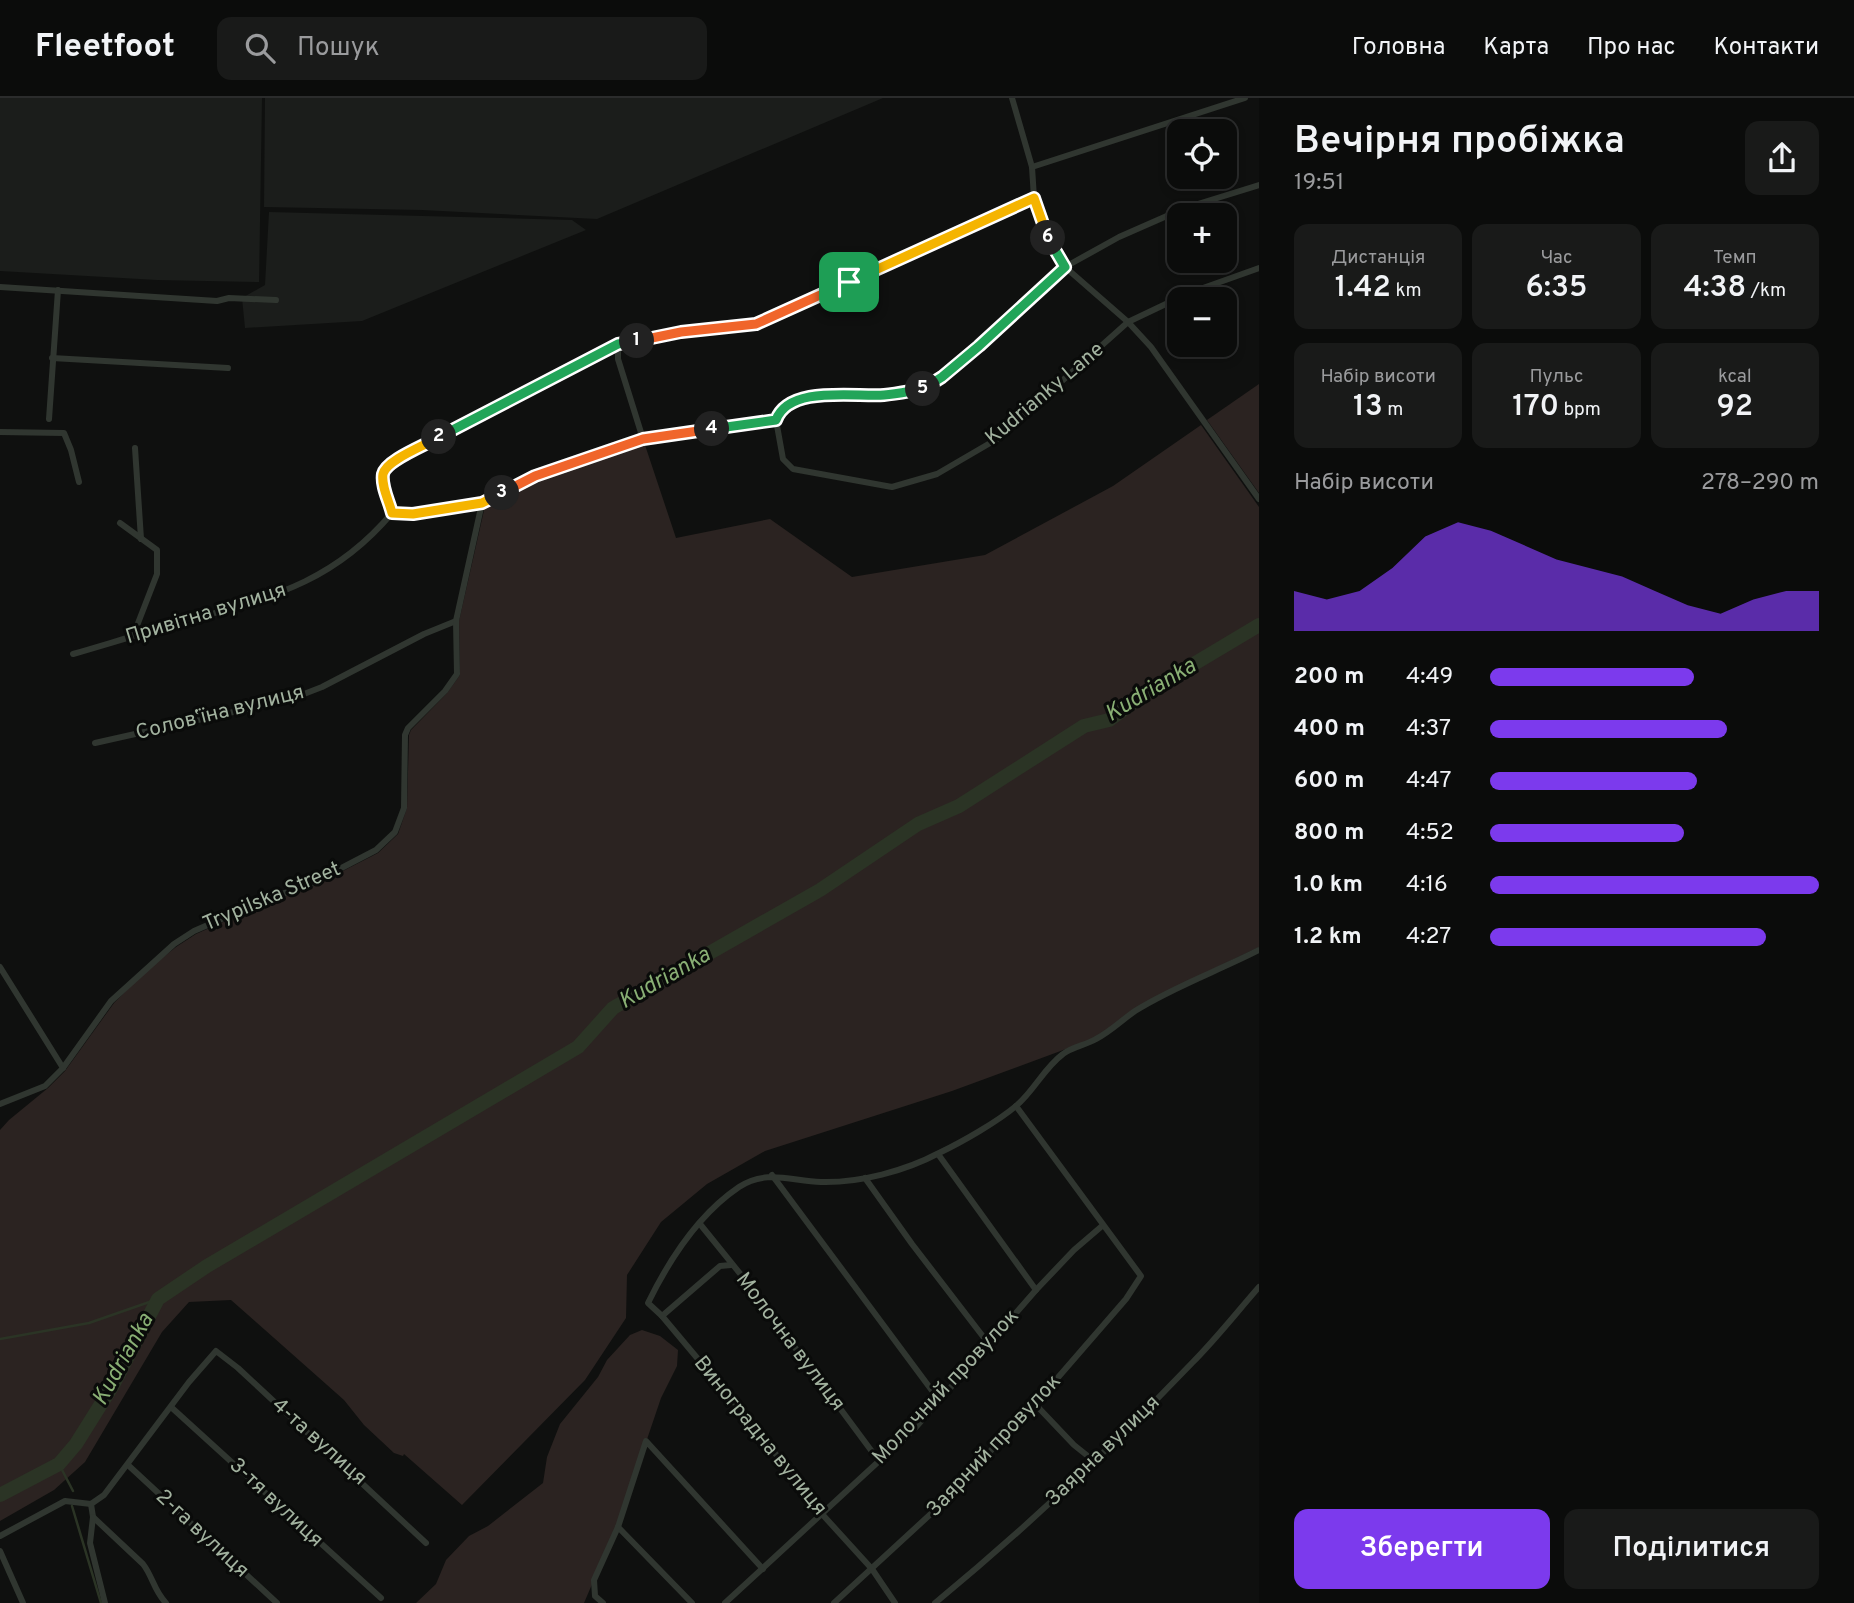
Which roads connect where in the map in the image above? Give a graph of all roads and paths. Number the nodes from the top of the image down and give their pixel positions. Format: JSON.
{"nodes":[{"id":1,"x":1012,"y":98,"type":"edge"},
{"id":2,"x":1245,"y":98,"type":"edge"},
{"id":3,"x":1032,"y":167,"type":"junction"},
{"id":4,"x":1259,"y":185,"type":"edge"},
{"id":5,"x":1034,"y":198,"type":"junction"},
{"id":6,"x":1065,"y":267,"type":"junction"},
{"id":7,"x":1259,"y":268,"type":"edge"},
{"id":8,"x":0,"y":287,"type":"edge"},
{"id":9,"x":58,"y":290,"type":"junction"},
{"id":10,"x":276,"y":300,"type":"dead end"},
{"id":11,"x":1128,"y":322,"type":"junction"},
{"id":12,"x":618,"y":344,"type":"junction"},
{"id":13,"x":52,"y":358,"type":"junction"},
{"id":14,"x":228,"y":368,"type":"dead end"},
{"id":15,"x":49,"y":419,"type":"dead end"},
{"id":16,"x":776,"y":420,"type":"junction"},
{"id":17,"x":0,"y":432,"type":"edge"},
{"id":18,"x":643,"y":439,"type":"junction"},
{"id":19,"x":135,"y":448,"type":"dead end"},
{"id":20,"x":79,"y":482,"type":"dead end"},
{"id":21,"x":1259,"y":499,"type":"edge"},
{"id":22,"x":482,"y":503,"type":"junction"},
{"id":23,"x":392,"y":513,"type":"junction"},
{"id":24,"x":120,"y":523,"type":"dead end"},
{"id":25,"x":141,"y":539,"type":"junction"},
{"id":26,"x":456,"y":621,"type":"junction"},
{"id":27,"x":133,"y":636,"type":"junction"},
{"id":28,"x":73,"y":654,"type":"dead end"},
{"id":29,"x":95,"y":743,"type":"dead end"},
{"id":30,"x":1259,"y":950,"type":"edge"},
{"id":31,"x":0,"y":967,"type":"edge"},
{"id":32,"x":63,"y":1068,"type":"junction"},
{"id":33,"x":0,"y":1104,"type":"edge"},
{"id":34,"x":1016,"y":1106,"type":"junction"},
{"id":35,"x":938,"y":1154,"type":"junction"},
{"id":36,"x":772,"y":1175,"type":"junction"},
{"id":37,"x":865,"y":1178,"type":"junction"},
{"id":38,"x":700,"y":1224,"type":"junction"},
{"id":39,"x":1102,"y":1226,"type":"junction"},
{"id":40,"x":733,"y":1266,"type":"junction"},
{"id":41,"x":1259,"y":1287,"type":"edge"},
{"id":42,"x":1035,"y":1290,"type":"junction"},
{"id":43,"x":662,"y":1316,"type":"junction"},
{"id":44,"x":988,"y":1343,"type":"junction"},
{"id":45,"x":939,"y":1400,"type":"junction"},
{"id":46,"x":1035,"y":1404,"type":"junction"},
{"id":47,"x":171,"y":1408,"type":"junction"},
{"id":48,"x":879,"y":1461,"type":"junction"},
{"id":49,"x":1094,"y":1461,"type":"junction"},
{"id":50,"x":128,"y":1465,"type":"junction"},
{"id":51,"x":92,"y":1504,"type":"junction"},
{"id":52,"x":822,"y":1514,"type":"junction"},
{"id":53,"x":93,"y":1517,"type":"junction"},
{"id":54,"x":618,"y":1527,"type":"junction"},
{"id":55,"x":0,"y":1536,"type":"edge"},
{"id":56,"x":426,"y":1542,"type":"dead end"},
{"id":57,"x":0,"y":1551,"type":"edge"},
{"id":58,"x":763,"y":1569,"type":"junction"},
{"id":59,"x":872,"y":1569,"type":"junction"},
{"id":60,"x":381,"y":1598,"type":"dead end"},
{"id":61,"x":23,"y":1603,"type":"edge"},
{"id":62,"x":105,"y":1603,"type":"edge"},
{"id":63,"x":166,"y":1603,"type":"edge"},
{"id":64,"x":277,"y":1603,"type":"edge"},
{"id":65,"x":603,"y":1603,"type":"edge"},
{"id":66,"x":692,"y":1603,"type":"edge"},
{"id":67,"x":725,"y":1603,"type":"edge"},
{"id":68,"x":834,"y":1603,"type":"edge"},
{"id":69,"x":895,"y":1603,"type":"edge"},
{"id":70,"x":935,"y":1603,"type":"edge"}],
"edges":[{"from":1,"to":3,"type":"street"},
{"from":2,"to":3,"type":"street"},
{"from":3,"to":5,"type":"street"},
{"from":4,"to":6,"type":"street"},
{"from":5,"to":6,"type":"street"},
{"from":5,"to":12,"type":"street"},
{"from":6,"to":11,"type":"street"},
{"from":6,"to":16,"type":"street"},
{"from":7,"to":11,"type":"street","name":"Kudrianky Lane"},
{"from":8,"to":9,"type":"street"},
{"from":9,"to":10,"type":"street"},
{"from":9,"to":13,"type":"street"},
{"from":11,"to":16,"type":"street","name":"Kudrianky Lane"},
{"from":11,"to":21,"type":"street"},
{"from":12,"to":18,"type":"street"},
{"from":12,"to":23,"type":"street"},
{"from":13,"to":14,"type":"street"},
{"from":13,"to":15,"type":"street"},
{"from":16,"to":18,"type":"street"},
{"from":17,"to":20,"type":"street"},
{"from":18,"to":22,"type":"street"},
{"from":19,"to":25,"type":"street"},
{"from":22,"to":23,"type":"street"},
{"from":22,"to":26,"type":"street","name":"Trypilska Street"},
{"from":23,"to":27,"type":"street","name":"Привітна вулиця"},
{"from":24,"to":25,"type":"street"},
{"from":25,"to":27,"type":"street"},
{"from":26,"to":29,"type":"street","name":"Соловʼїна вулиця"},
{"from":26,"to":32,"type":"street","name":"Trypilska Street"},
{"from":27,"to":28,"type":"street","name":"Привітна вулиця"},
{"from":30,"to":34,"type":"street"},
{"from":31,"to":32,"type":"street"},
{"from":32,"to":33,"type":"street","name":"Trypilska Street"},
{"from":34,"to":35,"type":"street"},
{"from":34,"to":39,"type":"street"},
{"from":35,"to":37,"type":"street"},
{"from":35,"to":42,"type":"street"},
{"from":36,"to":37,"type":"street"},
{"from":36,"to":38,"type":"street"},
{"from":36,"to":45,"type":"street"},
{"from":37,"to":44,"type":"street"},
{"from":38,"to":40,"type":"street","name":"Молочна вулиця"},
{"from":38,"to":43,"type":"street","name":"Виноградна вулиця"},
{"from":39,"to":42,"type":"street","name":"Молочний провулок"},
{"from":39,"to":46,"type":"street","name":"Заярний провулок"},
{"from":40,"to":43,"type":"street"},
{"from":40,"to":48,"type":"street","name":"Молочна вулиця"},
{"from":41,"to":49,"type":"street","name":"Заярна вулиця"},
{"from":42,"to":44,"type":"street","name":"Молочний провулок"},
{"from":43,"to":52,"type":"street","name":"Виноградна вулиця"},
{"from":44,"to":45,"type":"street","name":"Молочний провулок"},
{"from":45,"to":48,"type":"street","name":"Молочний провулок"},
{"from":46,"to":49,"type":"street"},
{"from":46,"to":59,"type":"street","name":"Заярний провулок"},
{"from":47,"to":50,"type":"street"},
{"from":47,"to":56,"type":"street","name":"4-та вулиця"},
{"from":47,"to":60,"type":"street","name":"3-тя вулиця"},
{"from":48,"to":52,"type":"street","name":"Молочний провулок"},
{"from":49,"to":70,"type":"street","name":"Заярна вулиця"},
{"from":50,"to":51,"type":"street"},
{"from":50,"to":64,"type":"street","name":"2-га вулиця"},
{"from":51,"to":53,"type":"street"},
{"from":51,"to":55,"type":"street"},
{"from":52,"to":58,"type":"street","name":"Молочний провулок"},
{"from":52,"to":59,"type":"street","name":"Виноградна вулиця"},
{"from":53,"to":62,"type":"street"},
{"from":53,"to":63,"type":"street"},
{"from":54,"to":58,"type":"street"},
{"from":54,"to":65,"type":"street"},
{"from":54,"to":66,"type":"street"},
{"from":57,"to":61,"type":"street"},
{"from":58,"to":67,"type":"street","name":"Молочний провулок"},
{"from":59,"to":68,"type":"street","name":"Заярний провулок"},
{"from":59,"to":69,"type":"street","name":"Виноградна вулиця"}]}
